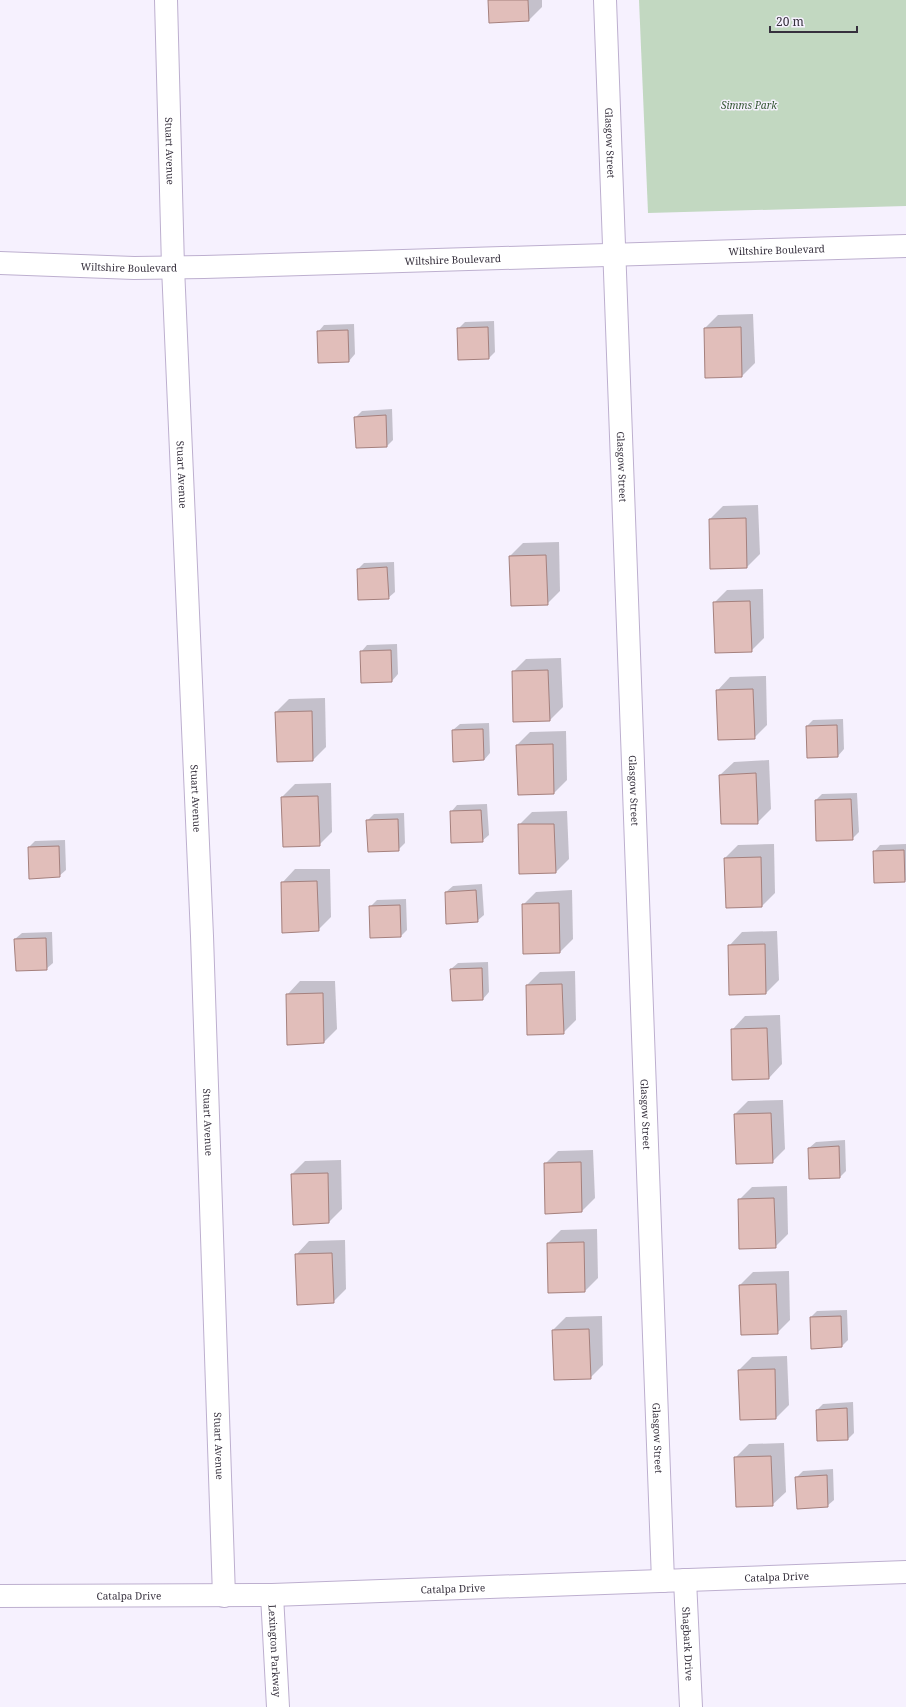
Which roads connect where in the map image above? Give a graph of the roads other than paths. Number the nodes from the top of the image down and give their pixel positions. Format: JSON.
{"nodes":[{"id":1,"x":166,"y":0,"type":"edge"},
{"id":2,"x":605,"y":0,"type":"edge"},
{"id":3,"x":906,"y":246,"type":"edge"},
{"id":4,"x":614,"y":255,"type":"junction"},
{"id":5,"x":0,"y":263,"type":"edge"},
{"id":6,"x":173,"y":267,"type":"junction"},
{"id":7,"x":906,"y":1572,"type":"edge"},
{"id":8,"x":685,"y":1580,"type":"junction"},
{"id":9,"x":663,"y":1581,"type":"junction"},
{"id":10,"x":272,"y":1595,"type":"junction"},
{"id":11,"x":0,"y":1596,"type":"edge"},
{"id":12,"x":224,"y":1596,"type":"junction"},
{"id":13,"x":278,"y":1707,"type":"edge"},
{"id":14,"x":691,"y":1707,"type":"edge"}],
"edges":[{"from":1,"to":6,"type":"street","name":"Stuart Avenue"},
{"from":2,"to":4,"type":"street","name":"Glasgow Street"},
{"from":3,"to":4,"type":"street","name":"Wiltshire Boulevard"},
{"from":4,"to":6,"type":"street","name":"Wiltshire Boulevard"},
{"from":4,"to":9,"type":"street","name":"Glasgow Street"},
{"from":5,"to":6,"type":"street","name":"Wiltshire Boulevard"},
{"from":6,"to":12,"type":"street","name":"Stuart Avenue"},
{"from":7,"to":8,"type":"street","name":"Catalpa Drive"},
{"from":8,"to":9,"type":"street","name":"Catalpa Drive"},
{"from":8,"to":14,"type":"street","name":"Shagbark Drive"},
{"from":9,"to":10,"type":"street","name":"Catalpa Drive"},
{"from":10,"to":12,"type":"street","name":"Catalpa Drive"},
{"from":10,"to":13,"type":"street","name":"Lexington Parkway"},
{"from":11,"to":12,"type":"street","name":"Catalpa Drive"}]}
